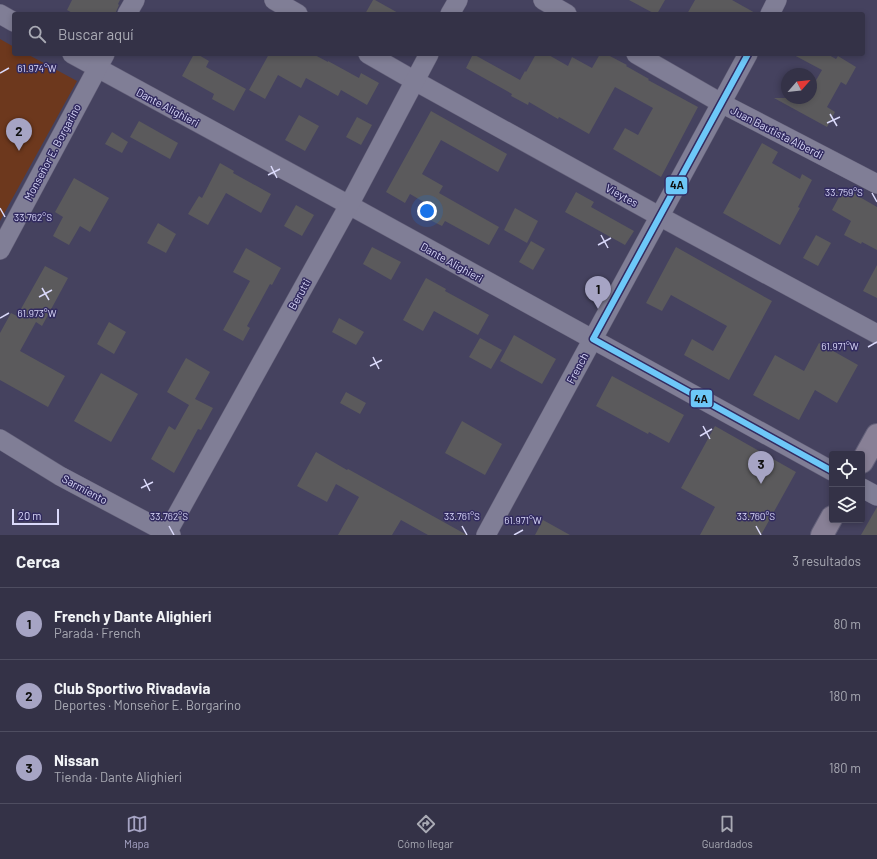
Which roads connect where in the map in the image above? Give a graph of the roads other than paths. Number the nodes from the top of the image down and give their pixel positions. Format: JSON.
{"nodes":[{"id":1,"x":135,"y":0,"type":"edge"},
{"id":2,"x":274,"y":0,"type":"edge"},
{"id":3,"x":458,"y":0,"type":"edge"},
{"id":4,"x":543,"y":0,"type":"edge"},
{"id":5,"x":777,"y":0,"type":"edge"},
{"id":6,"x":128,"y":12,"type":"edge"},
{"id":7,"x":295,"y":12,"type":"edge"},
{"id":8,"x":451,"y":12,"type":"edge"},
{"id":9,"x":564,"y":12,"type":"edge"},
{"id":10,"x":771,"y":12,"type":"edge"},
{"id":11,"x":0,"y":14,"type":"edge"},
{"id":12,"x":12,"y":21,"type":"edge"},
{"id":13,"x":80,"y":56,"type":"edge"},
{"id":14,"x":371,"y":56,"type":"edge"},
{"id":15,"x":428,"y":56,"type":"edge"},
{"id":16,"x":639,"y":56,"type":"edge"},
{"id":17,"x":747,"y":56,"type":"edge"},
{"id":18,"x":101,"y":61,"type":"edge"},
{"id":19,"x":415,"y":81,"type":"junction"},
{"id":20,"x":721,"y":103,"type":"junction"},
{"id":21,"x":877,"y":184,"type":"edge"},
{"id":22,"x":349,"y":205,"type":"junction"},
{"id":23,"x":659,"y":216,"type":"junction"},
{"id":24,"x":0,"y":250,"type":"edge"},
{"id":25,"x":877,"y":334,"type":"edge"},
{"id":26,"x":593,"y":339,"type":"junction"},
{"id":27,"x":877,"y":436,"type":"edge"},
{"id":28,"x":0,"y":439,"type":"edge"},
{"id":29,"x":865,"y":457,"type":"edge"},
{"id":30,"x":829,"y":469,"type":"edge"},
{"id":31,"x":865,"y":490,"type":"edge"},
{"id":32,"x":877,"y":496,"type":"edge"},
{"id":33,"x":829,"y":522,"type":"edge"},
{"id":34,"x":169,"y":534,"type":"edge"},
{"id":35,"x":486,"y":535,"type":"edge"},
{"id":36,"x":822,"y":535,"type":"edge"}],
"edges":[{"from":1,"to":6,"type":"street"},
{"from":2,"to":7,"type":"street"},
{"from":3,"to":8,"type":"street"},
{"from":4,"to":9,"type":"street"},
{"from":5,"to":10,"type":"street"},
{"from":11,"to":12,"type":"street"},
{"from":13,"to":18,"type":"street","name":"Dante Alighieri"},
{"from":14,"to":19,"type":"street","name":"Vieytes"},
{"from":15,"to":19,"type":"street","name":"Berutti"},
{"from":16,"to":20,"type":"street","name":"Juan Bautista Alberdi"},
{"from":17,"to":20,"type":"street","name":"French"},
{"from":18,"to":22,"type":"street","name":"Dante Alighieri"},
{"from":18,"to":24,"type":"street","name":"Monseñor E. Borgarino"},
{"from":19,"to":22,"type":"street","name":"Berutti"},
{"from":19,"to":23,"type":"street","name":"Vieytes"},
{"from":20,"to":21,"type":"street","name":"Juan Bautista Alberdi"},
{"from":20,"to":23,"type":"street","name":"French"},
{"from":22,"to":26,"type":"street","name":"Dante Alighieri"},
{"from":22,"to":34,"type":"street","name":"Berutti"},
{"from":23,"to":25,"type":"street","name":"Vieytes"},
{"from":23,"to":26,"type":"street","name":"French"},
{"from":26,"to":30,"type":"street","name":"Dante Alighieri"},
{"from":26,"to":35,"type":"street","name":"French"},
{"from":27,"to":29,"type":"highway"},
{"from":28,"to":34,"type":"street","name":"Sarmiento"},
{"from":31,"to":32,"type":"street"},
{"from":33,"to":36,"type":"highway"}]}
